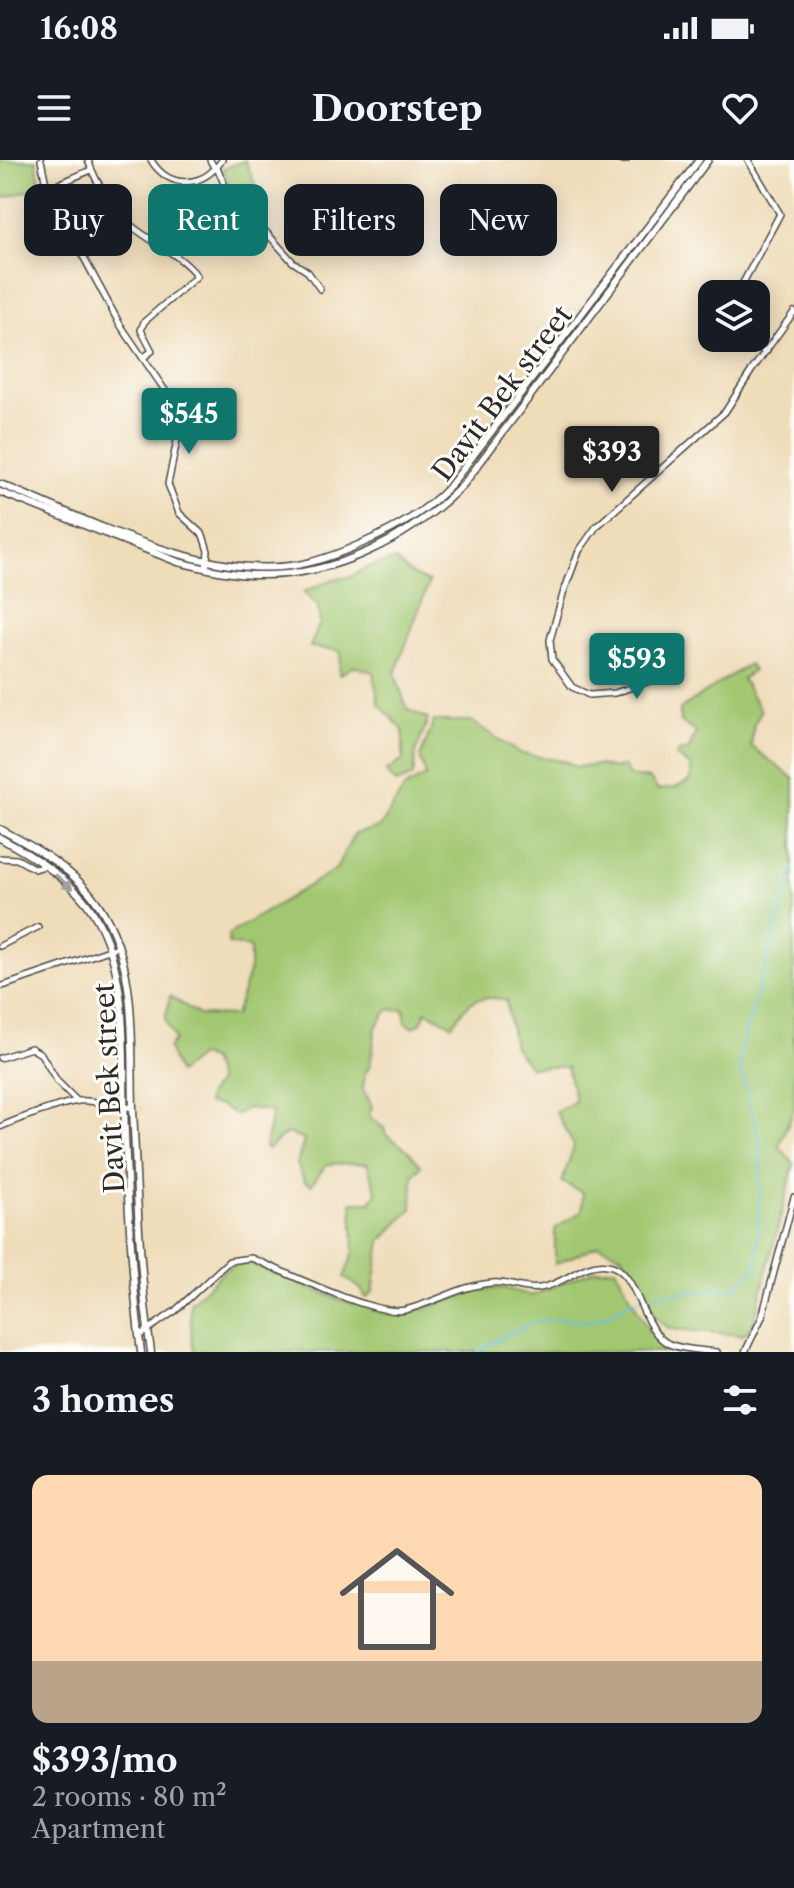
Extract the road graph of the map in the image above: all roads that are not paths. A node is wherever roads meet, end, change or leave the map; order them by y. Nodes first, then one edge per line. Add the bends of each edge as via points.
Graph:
1 (41, 160) edge
2 (88, 160) edge
3 (151, 160) edge
4 (210, 160) edge
5 (222, 160) edge
6 (619, 160) edge
7 (626, 160) edge
8 (699, 160) edge
9 (708, 160) edge
10 (748, 160) edge
11 (216, 168) junction
12 (91, 170) junction
13 (46, 184) edge
14 (59, 184) edge
15 (83, 256) edge
16 (745, 280) edge
17 (320, 289) dead end
18 (592, 306) junction
19 (794, 312) edge
20 (770, 347) edge
21 (766, 352) edge
22 (144, 357) junction
23 (523, 398) junction
24 (491, 434) junction
25 (499, 440) junction
26 (0, 484) edge
27 (0, 492) edge
28 (39, 504) junction
29 (208, 561) junction
30 (206, 569) junction
31 (678, 671) dead end
32 (0, 829) edge
33 (0, 838) edge
34 (0, 858) edge
35 (44, 866) junction
36 (38, 927) dead end
37 (0, 946) edge
38 (118, 947) junction
39 (110, 949) junction
40 (0, 987) edge
41 (0, 1058) edge
42 (77, 1101) junction
43 (133, 1107) junction
44 (124, 1108) junction
45 (0, 1127) edge
46 (794, 1197) edge
47 (148, 1329) junction
48 (139, 1336) junction
49 (141, 1352) edge
50 (151, 1352) edge
51 (717, 1352) edge
52 (745, 1352) edge

1 - 13 street
2 - 12 street
3 - 11 street via 162,176 174,181 203,177
4 - 11 street
5 - 11 street
6 - 7 street
8 - 18 main road, Davit Bek street
9 - 18 main road, Davit Bek street
10 - 16 street via 780,214
11 - 17 street via 236,212 255,220
12 - 14 street
12 - 22 street via 132,226 197,276 144,322 141,330 152,351
15 - 22 street
18 - 23 main road, Davit Bek street
19 - 20 street
21 - 31 street via 725,412 596,527 579,551 550,640 552,659 562,675 589,695 615,693
22 - 29 street via 175,405 180,426 170,494 179,513 203,535
23 - 24 main road, Davit Bek street
23 - 25 main road, Davit Bek street
24 - 25 main road via 491,441
24 - 29 main road, Davit Bek street via 425,510 351,549 292,566
25 - 30 main road, Davit Bek street via 432,514 369,551 296,572 260,575
26 - 28 main road, Davit Bek street
27 - 28 main road, Davit Bek street
28 - 29 main road, Davit Bek street
28 - 30 main road, Davit Bek street
29 - 30 street
32 - 38 main road, Davit Bek street via 79,882 101,908
33 - 35 main road, Davit Bek street
34 - 35 street via 17,859 35,869
35 -> 39 main road, Davit Bek street via 84,900
36 - 37 street
38 - 39 street
38 - 43 main road, Davit Bek street via 130,1004
39 - 40 street
39 - 44 main road, Davit Bek street via 119,992
41 - 42 street via 31,1048
42 - 44 street
42 - 45 street
43 - 44 street
43 - 47 main road, Davit Bek street
44 - 48 main road, Davit Bek street
46 - 52 street via 762,1317
47 - 48 street
47 - 50 main road, Davit Bek street
47 - 51 street via 229,1261 240,1258 394,1312 472,1286 543,1288 593,1265 610,1265 622,1271 660,1337 669,1344
48 - 49 main road, Davit Bek street

